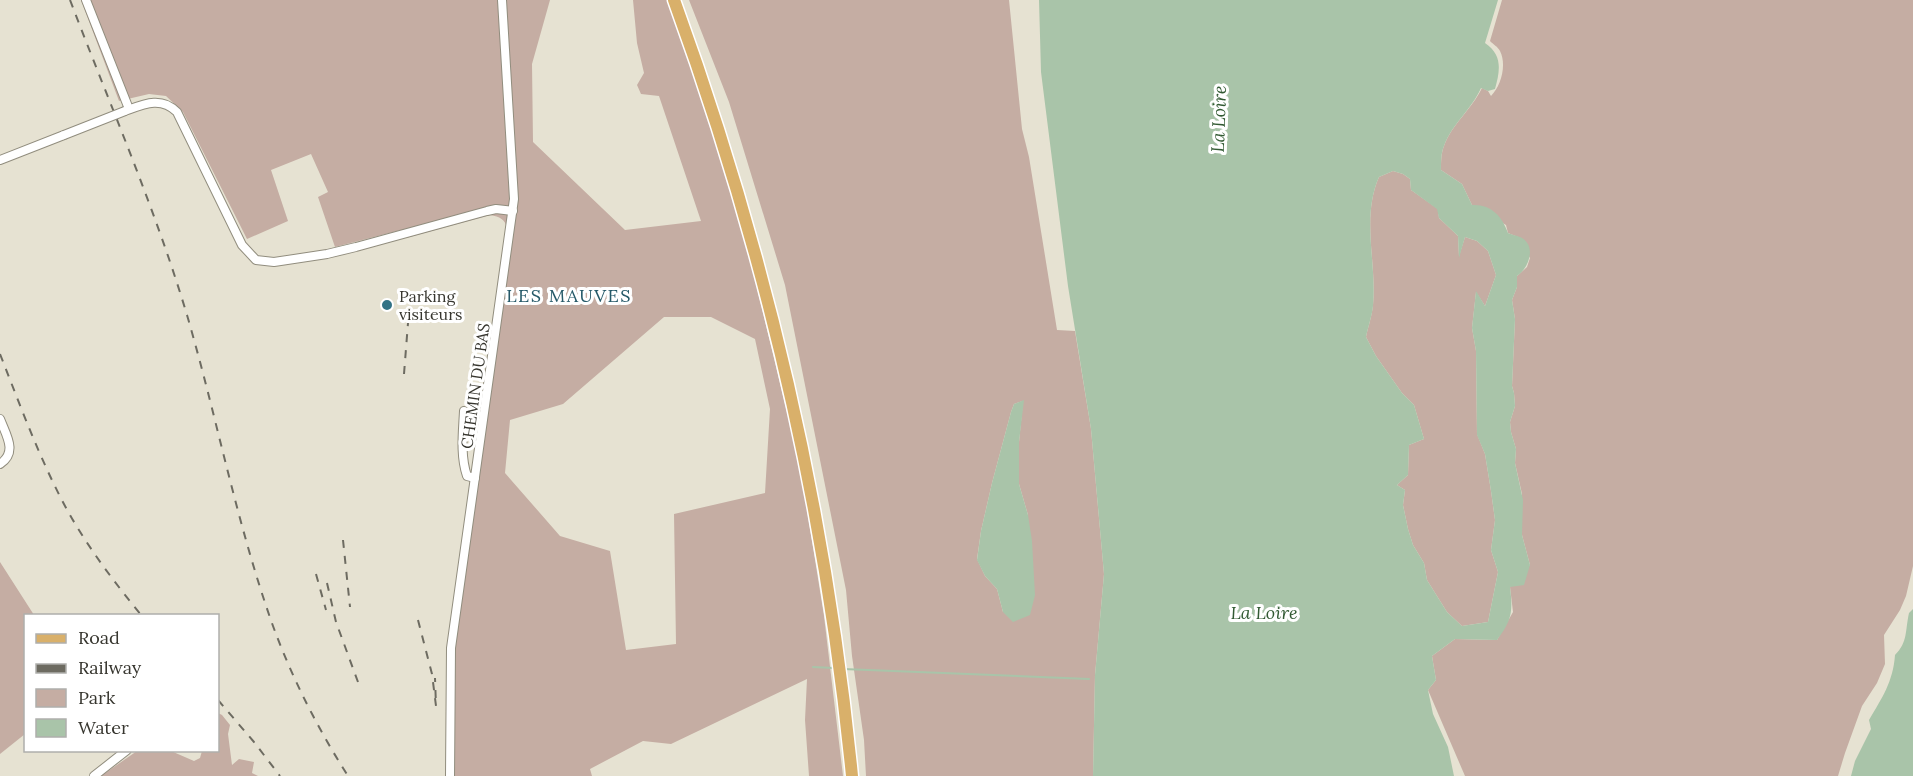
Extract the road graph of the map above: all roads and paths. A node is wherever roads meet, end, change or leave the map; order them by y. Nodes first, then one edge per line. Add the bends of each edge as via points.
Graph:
1 (86, 0) edge
2 (502, 0) edge
3 (674, 0) edge
4 (682, 0) edge
5 (127, 110) junction
6 (0, 160) edge
7 (513, 211) junction
8 (464, 411) dead end
9 (0, 419) edge
10 (0, 464) edge
11 (475, 478) junction
12 (124, 752) edge
13 (94, 776) edge
14 (450, 776) edge
15 (851, 776) edge
16 (860, 776) edge

1 - 5 street
2 - 7 street, CHEMIN DU BAS via 514,172
3 - 15 main road via 723,145 778,339 828,588
4 - 16 main road via 758,232 802,412 836,585
5 - 6 street, bridge
5 - 7 street via 162,102 177,112 242,245 251,257 262,262 327,254 496,209
7 - 11 street, CHEMIN DU BAS
8 - 11 street via 464,466 467,476
9 - 10 street via 10,452
11 - 14 street, CHEMIN DU BAS via 451,648
12 - 13 street

